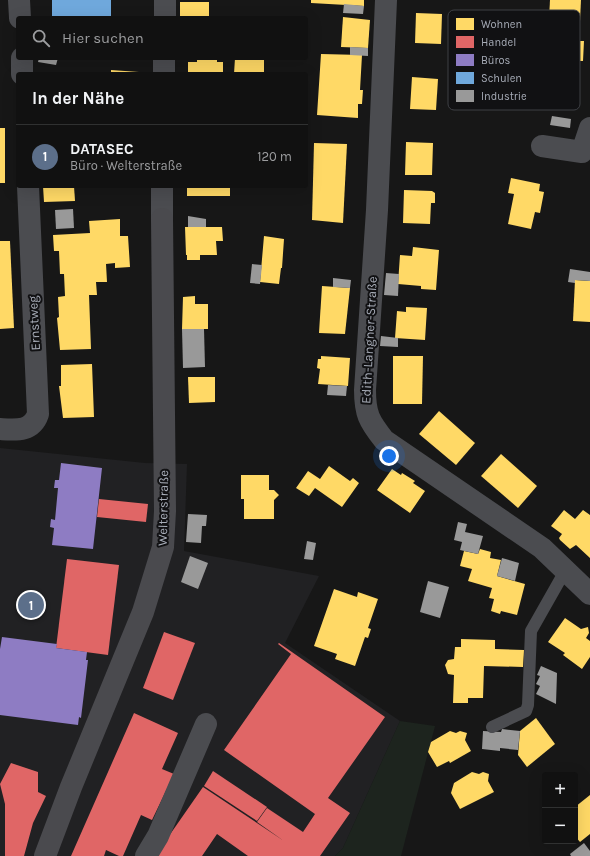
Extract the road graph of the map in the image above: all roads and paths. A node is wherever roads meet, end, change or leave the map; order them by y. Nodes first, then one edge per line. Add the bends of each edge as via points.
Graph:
1 (19, 0) edge
2 (165, 0) edge
3 (386, 0) edge
4 (20, 16) edge
5 (165, 16) edge
6 (22, 60) edge
7 (164, 60) edge
8 (22, 72) edge
9 (164, 72) edge
10 (590, 128) edge
11 (542, 146) dead end
12 (28, 188) edge
13 (162, 188) edge
14 (0, 429) edge
15 (565, 570) junction
16 (590, 594) edge
17 (206, 724) dead end
18 (492, 727) dead end
19 (45, 856) edge
20 (146, 856) edge

1 - 4 street
2 - 5 street
3 - 15 street, Edith-Langner-Straße via 365,408 370,423 384,440 542,548
6 - 8 street
7 - 9 street
10 - 11 street via 582,152
12 - 14 street, Ernstweg via 38,414 30,426 23,430
13 - 19 street, Welterstraße via 165,511 163,547 143,612 70,787
15 - 16 street, Edith-Langner-Straße
15 - 18 lane via 531,631 526,711
17 - 20 street via 158,836

